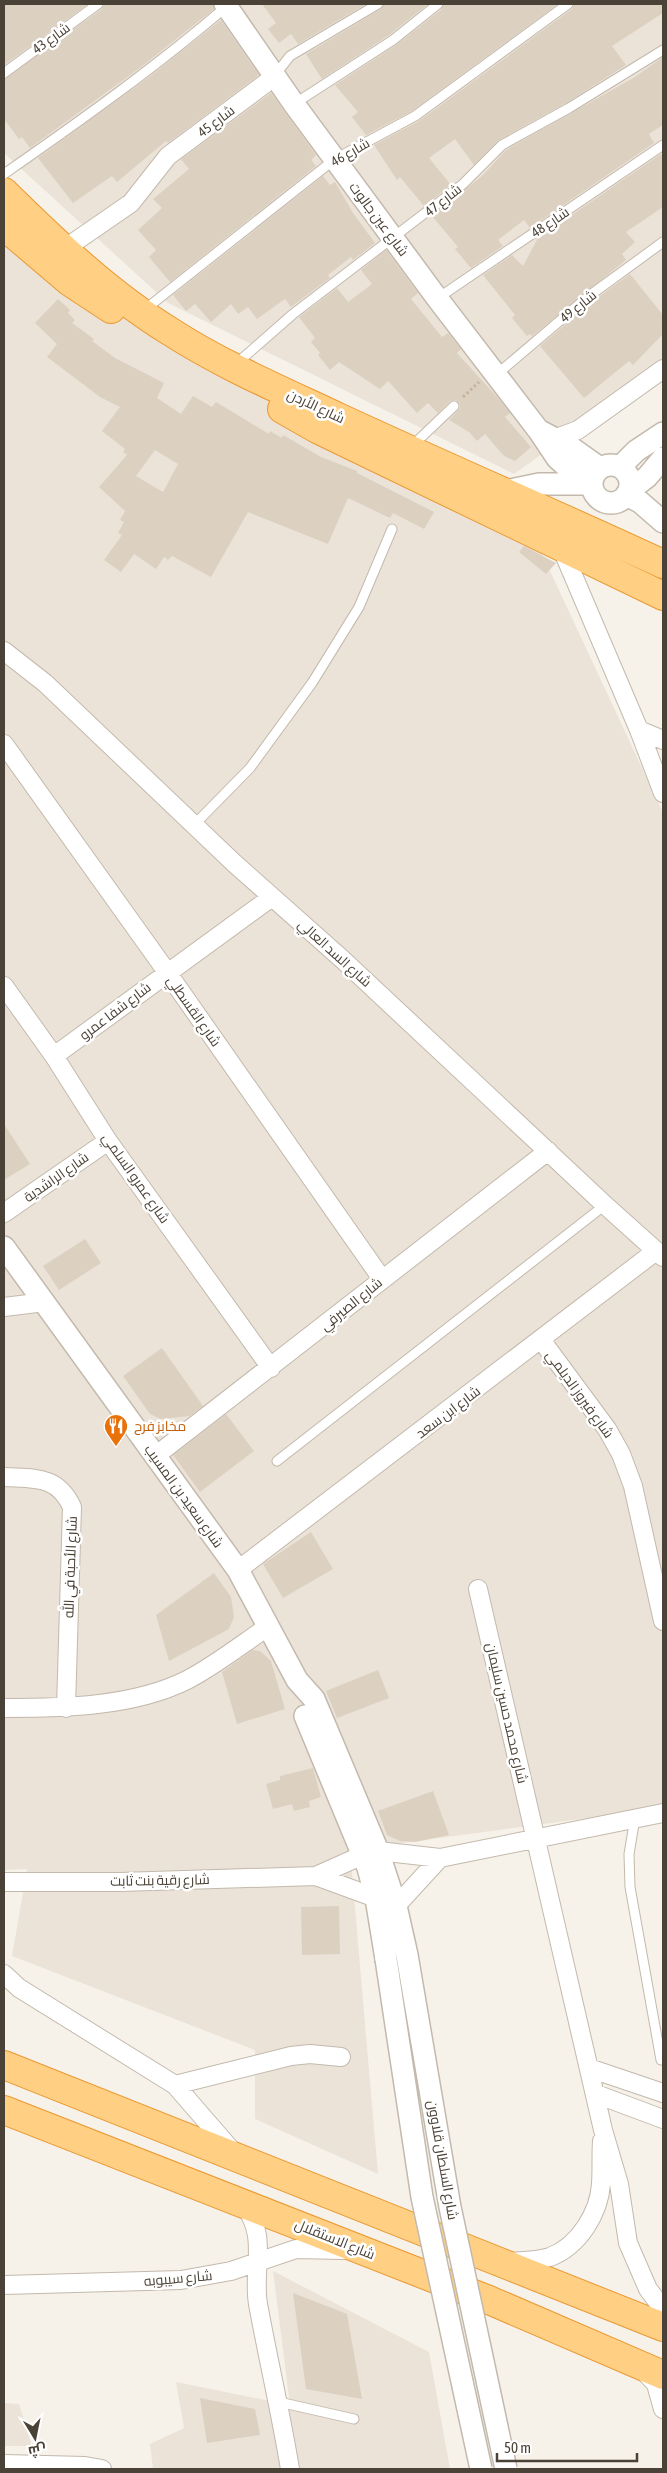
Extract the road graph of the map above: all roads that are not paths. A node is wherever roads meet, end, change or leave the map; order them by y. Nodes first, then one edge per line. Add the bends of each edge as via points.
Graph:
1 (98, 4) edge
2 (378, 4) edge
3 (438, 4) edge
4 (568, 4) edge
5 (228, 5) edge
6 (663, 50) edge
7 (4, 73) edge
8 (274, 77) junction
9 (294, 104) junction
10 (663, 145) edge
11 (334, 159) junction
12 (4, 174) edge
13 (4, 192) edge
14 (4, 226) edge
15 (394, 238) junction
16 (663, 242) edge
17 (63, 250) junction
18 (437, 298) junction
19 (141, 312) junction
20 (234, 366) junction
21 (663, 369) edge
22 (494, 372) junction
23 (454, 406) road end
24 (663, 433) edge
25 (547, 437) junction
26 (409, 450) junction
27 (663, 458) edge
28 (601, 475) junction
29 (505, 491) junction
30 (627, 493) junction
31 (663, 522) edge
32 (392, 529) dead end
33 (561, 547) junction
34 (663, 564) edge
35 (663, 596) edge
36 (4, 651) edge
37 (640, 730) junction
38 (663, 740) edge
39 (4, 744) edge
40 (663, 793) edge
41 (194, 825) junction
42 (272, 896) junction
43 (167, 972) junction
44 (4, 986) edge
45 (54, 1056) junction
46 (108, 1141) junction
47 (548, 1151) junction
48 (604, 1205) junction
49 (4, 1213) edge
50 (4, 1247) edge
51 (660, 1254) edge
52 (382, 1279) junction
53 (45, 1302) junction
54 (4, 1307) edge
55 (542, 1341) junction
56 (271, 1368) junction
57 (154, 1456) junction
58 (277, 1460) dead end
59 (4, 1477) edge
60 (238, 1570) junction
61 (478, 1589) dead end
62 (663, 1621) edge
63 (269, 1626) junction
64 (4, 1708) edge
65 (66, 1708) junction
66 (663, 1812) edge
67 (635, 1818) junction
68 (536, 1838) junction
69 (370, 1853) junction
70 (440, 1858) junction
71 (316, 1876) junction
72 (4, 1882) edge
73 (376, 1898) junction
74 (396, 1906) junction
75 (4, 1974) edge
76 (340, 2057) dead end
77 (661, 2060) dead end
78 (4, 2065) edge
79 (589, 2068) junction
80 (174, 2085) junction
81 (663, 2093) edge
82 (596, 2094) junction
83 (4, 2110) edge
84 (663, 2119) edge
85 (200, 2130) junction
86 (603, 2130) junction
87 (242, 2203) junction
88 (370, 2253) junction
89 (259, 2261) junction
90 (504, 2262) junction
91 (4, 2285) edge
92 (663, 2309) edge
93 (663, 2327) edge
94 (651, 2370) edge
95 (279, 2402) junction
96 (663, 2409) edge
97 (354, 2418) dead end
98 (4, 2464) edge
99 (102, 2469) edge
100 (290, 2469) edge
101 (481, 2469) edge
102 (506, 2469) edge

1 - 7 lane, شارع 43
2 - 8 lane, شارع 45 via 290,56
3 - 9 lane via 393,40
4 - 11 lane, شارع 46 via 415,116
5 - 8 street, شارع عين جالوت
5 - 12 lane via 186,42
6 - 15 lane, شارع 47 via 502,146 463,184
8 - 9 street, شارع عين جالوت
8 - 17 street, شارع 45 via 168,156 131,203
9 - 11 street, شارع عين جالوت
10 - 18 lane, شارع 48
11 - 15 street, شارع عين جالوت
11 - 19 lane, شارع 46
13 - 17 highway, شارع الأردن
14 - 33 highway, شارع الأردن via 70,282 166,345 319,430
15 - 18 street, شارع عين جالوت
15 - 20 lane, شارع 47 via 293,314
16 - 22 lane, شارع 49 via 588,296
17 - 19 highway, شارع الأردن
18 - 22 street, شارع عين جالوت
19 - 20 highway, شارع الأردن via 199,350
20 - 26 highway, شارع الأردن
21 - 25 street via 578,430
22 - 25 street, شارع عين جالوت
23 - 26 lane
24 - 28 street
25 - 28 street, شارع عين جالوت via 562,464
26 - 29 highway, شارع الأردن
27 - 30 street
28 - 29 street
28 - 30 street via 629,477
28 - 30 street, شارع عين جالوت via 596,496 601,501 615,502
29 - 34 highway, شارع الأردن
30 - 31 street
32 - 41 lane via 359,606 312,683 250,768
33 - 35 highway, شارع الأردن
33 - 37 street
36 - 41 street, شارع السد العالي via 45,683
37 - 38 street
37 - 40 street
39 - 43 street, شارع القسطلي
41 - 42 street, شارع السد العالي
42 - 43 street, شارع شفا عمرو
42 - 47 street, شارع السد العالي
43 - 45 street, شارع شفا عمرو
43 - 52 street, شارع القسطلي
44 - 45 street, شارع عمرو السلمي
45 - 46 street, شارع عمرو السلمي
46 - 49 street, شارع الراشدية
46 - 56 street, شارع عمرو السلمي
47 - 48 street, شارع السد العالي
47 - 52 street, شارع الصيرفي
48 - 51 street, شارع السد العالي
48 - 58 lane
50 - 53 street, شارع سعيد بن المسيب
51 - 55 street, شارع ابن سعد
52 - 56 street, شارع الصيرفي
53 - 54 street
53 - 57 street, شارع سعيد بن المسيب
55 - 60 street, شارع ابن سعد
55 - 62 street, شارع فيروز الديلمي via 607,1429 621,1454 634,1486
56 - 57 street, شارع الصيرفي
57 - 60 street, شارع سعيد بن المسيب
59 - 65 street, شارع الأحبة في الله via 48,1481 66,1495 72,1507
60 - 63 street, شارع سعيد بن المسيب
61 - 68 street, شارع محمد حسين سليمان
63 - 65 street via 185,1681 152,1693
63 - 69 street, شارع سعيد بن المسيب via 297,1680 314,1699
64 - 65 street
66 - 67 street
67 - 68 street
67 - 77 lane via 629,1854 630,1887
68 - 70 street
68 - 79 street, شارع محمد حسين سليمان
69 - 70 street
69 - 71 street, شارع رقية بنت ثابت
69 - 73 street, شارع سعيد بن المسيب
69 - 74 street, شارع السلطان قلاوون
70 - 74 street
71 - 72 street, شارع رقية بنت ثابت
71 - 73 street, شارع رقية بنت ثابت
73 - 101 street, شارع السلطان قلاوون, bridge via 422,2197
74 - 102 street, شارع السلطان قلاوون, bridge via 450,2207
75 - 80 street via 19,1988
76 - 80 street via 290,2056
78 - 85 highway
79 - 81 street
79 - 82 street, شارع محمد حسين سليمان
80 - 85 street
82 - 84 street
82 - 86 street, شارع محمد حسين سليمان
83 - 87 highway, شارع الاستقلال
85 - 90 highway via 238,2159
86 - 90 street via 601,2185 589,2222 569,2246 552,2256
86 - 92 street via 618,2184 628,2243 648,2289
87 - 88 highway, شارع الاستقلال
87 - 89 street via 253,2216
88 - 89 street, شارع سيبوبه via 296,2249
88 - 94 highway, شارع الاستقلال
89 - 91 street, شارع سيبوبه via 231,2271 181,2280
89 - 95 street via 258,2302
90 - 93 highway
94 - 96 street
95 - 97 lane
95 - 100 street
98 - 99 street

